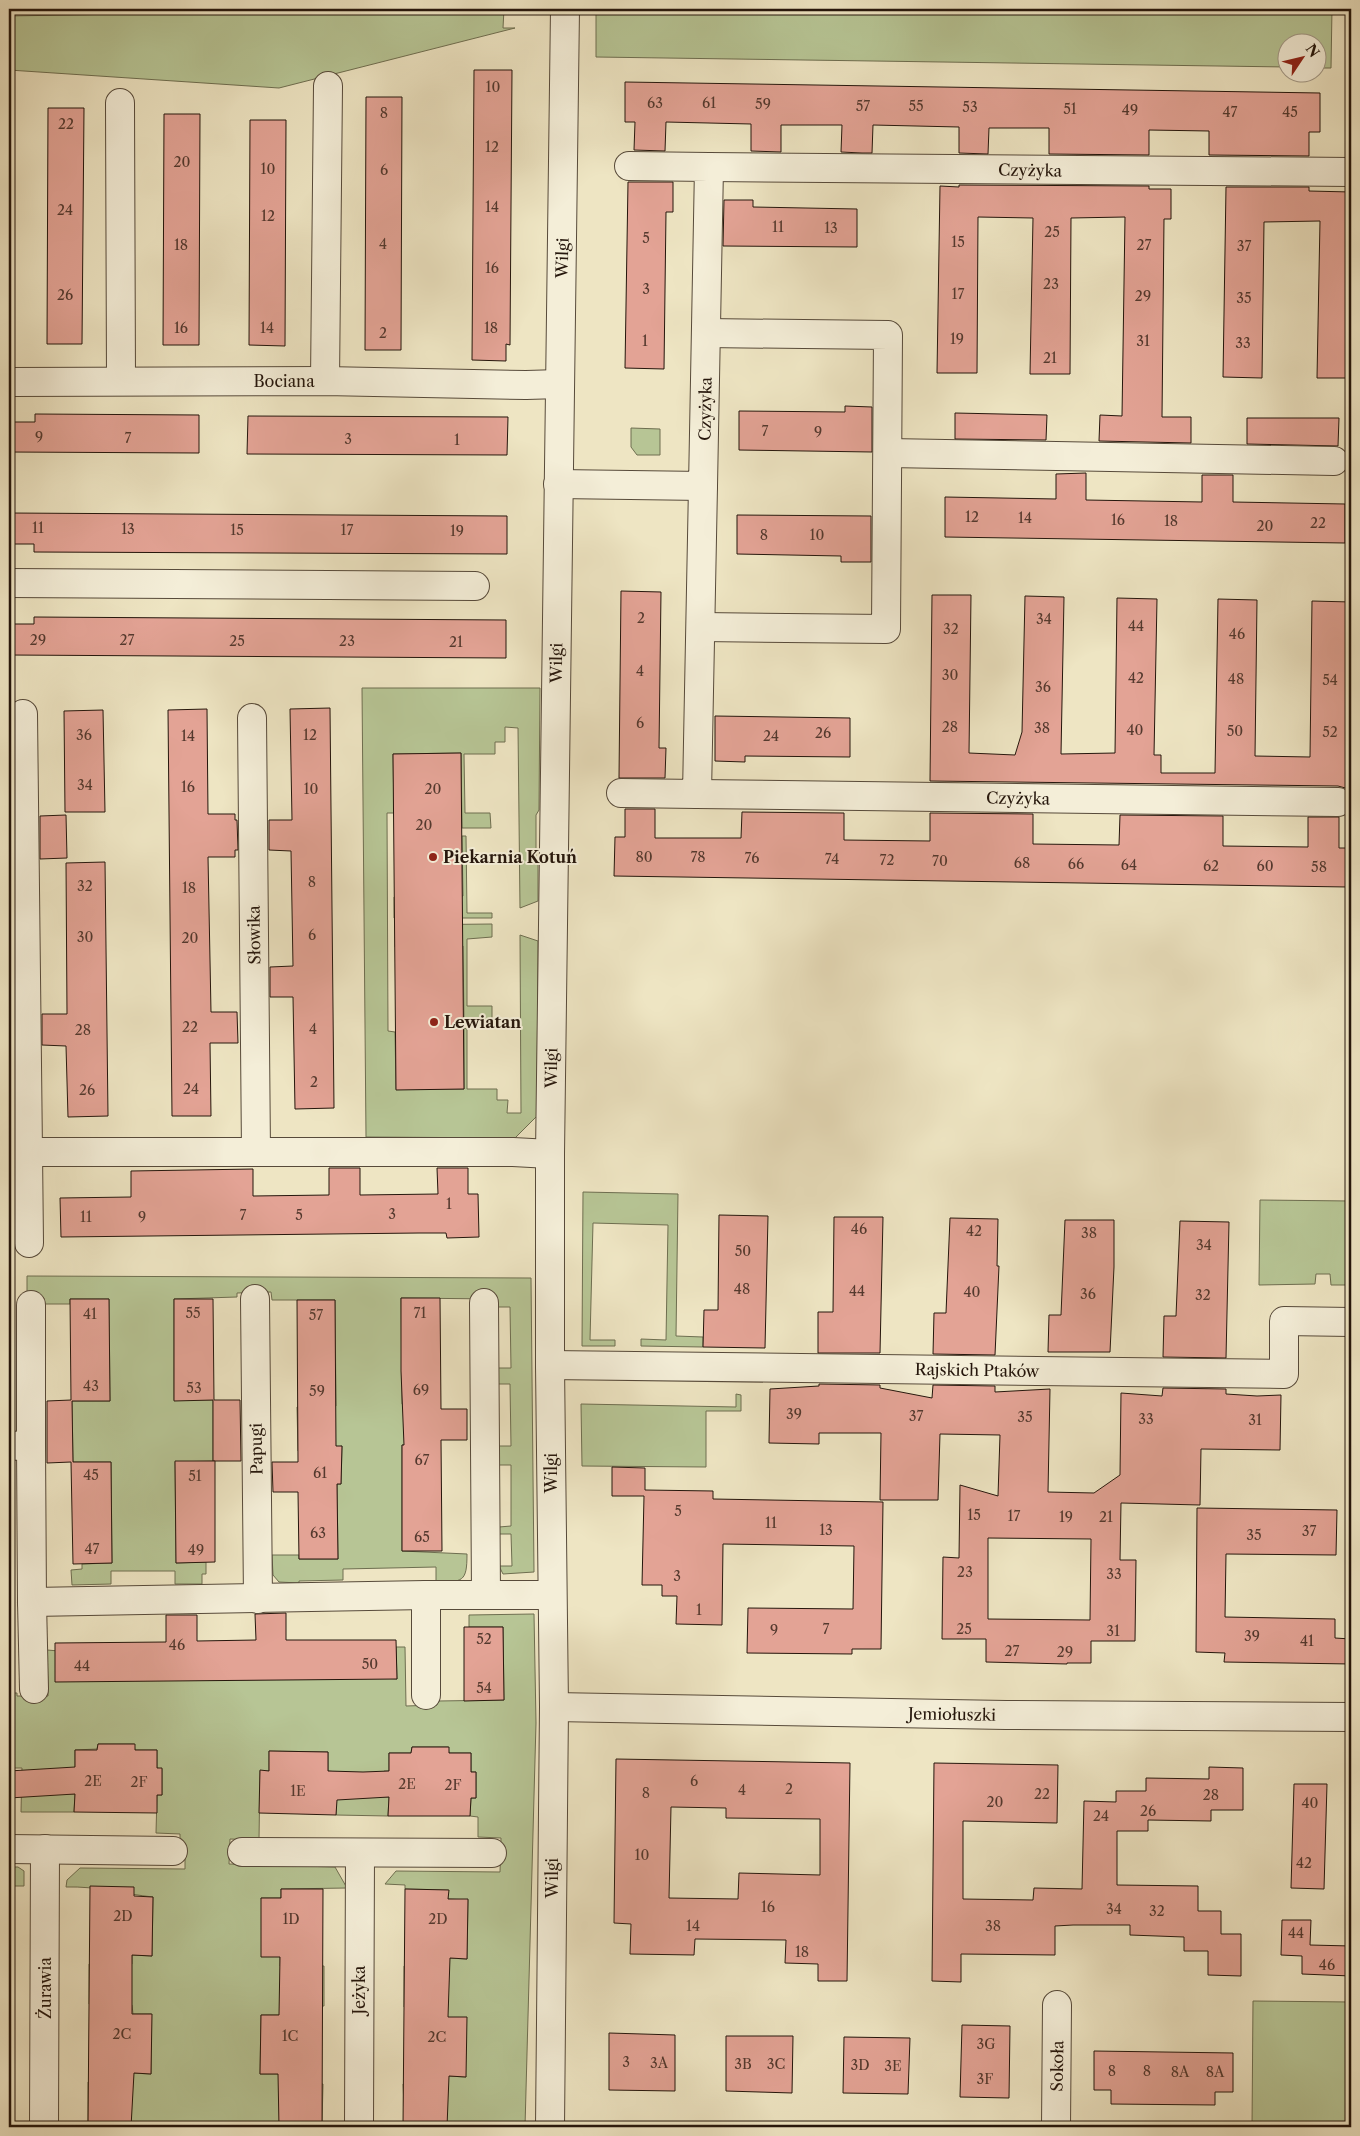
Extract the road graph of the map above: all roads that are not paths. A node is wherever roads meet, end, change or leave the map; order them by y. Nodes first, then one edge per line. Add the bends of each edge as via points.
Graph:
1 (565, 9) edge
2 (328, 86) dead end
3 (120, 103) dead end
4 (629, 166) dead end
5 (709, 167) junction
6 (1351, 172) edge
7 (706, 333) junction
8 (121, 380) junction
9 (325, 381) junction
10 (9, 382) edge
11 (560, 384) junction
12 (888, 453) junction
13 (1334, 461) dead end
14 (558, 484) junction
15 (703, 486) junction
16 (9, 583) edge
17 (475, 586) dead end
18 (701, 628) junction
19 (24, 714) dead end
20 (252, 718) dead end
21 (621, 793) dead end
22 (697, 794) junction
23 (1338, 802) dead end
24 (17, 1002) edge
25 (28, 1152) junction
26 (256, 1152) junction
27 (550, 1154) junction
28 (29, 1243) dead end
29 (255, 1299) dead end
30 (484, 1303) dead end
31 (31, 1305) dead end
32 (1351, 1322) edge
33 (550, 1366) junction
34 (20, 1445) edge
35 (486, 1594) junction
36 (552, 1594) junction
37 (426, 1595) junction
38 (258, 1599) junction
39 (32, 1602) junction
40 (34, 1689) dead end
41 (426, 1695) dead end
42 (554, 1707) junction
43 (1351, 1717) edge
44 (9, 1848) edge
45 (45, 1849) junction
46 (173, 1851) dead end
47 (242, 1852) dead end
48 (360, 1853) junction
49 (492, 1853) dead end
50 (1057, 2005) dead end
51 (44, 2127) edge
52 (359, 2127) edge
53 (550, 2127) edge
54 (1056, 2127) edge

1 - 11 street, Wilgi
2 - 9 street
3 - 8 street
4 - 5 street, Czyżyka
5 - 6 street, Czyżyka
5 - 7 street, Czyżyka
7 - 12 street via 888,335
7 - 15 street, Czyżyka
8 - 9 street, Bociana
8 - 10 street, Bociana
9 - 11 street, Bociana
11 - 14 street, Wilgi
12 - 13 street
12 - 18 street via 886,630
14 - 15 street
14 - 27 street, Wilgi
15 - 18 street, Czyżyka
16 - 17 street
18 - 22 street, Czyżyka
19 - 24 street
20 - 26 street, Słowika
21 - 22 street, Czyżyka
22 - 23 street, Czyżyka
24 - 25 street
25 - 26 street
25 - 28 street
26 - 27 street
27 - 33 street, Wilgi
29 - 38 street, Papugi
30 - 35 street
31 - 34 street
32 - 33 street, Rajskich Ptaków via 1284,1321 1284,1374
33 - 36 street, Wilgi
34 - 39 street
35 - 36 street
35 - 37 street
36 - 42 street, Wilgi
37 - 38 street
37 - 41 street
38 - 39 street
39 - 40 street
42 - 43 street, Jemiołuszki
42 - 53 street, Wilgi
44 - 45 street
45 - 46 street
45 - 51 street, Żurawia
47 - 48 street
48 - 49 street
48 - 52 street, Jeżyka
50 - 54 street, Sokoła

